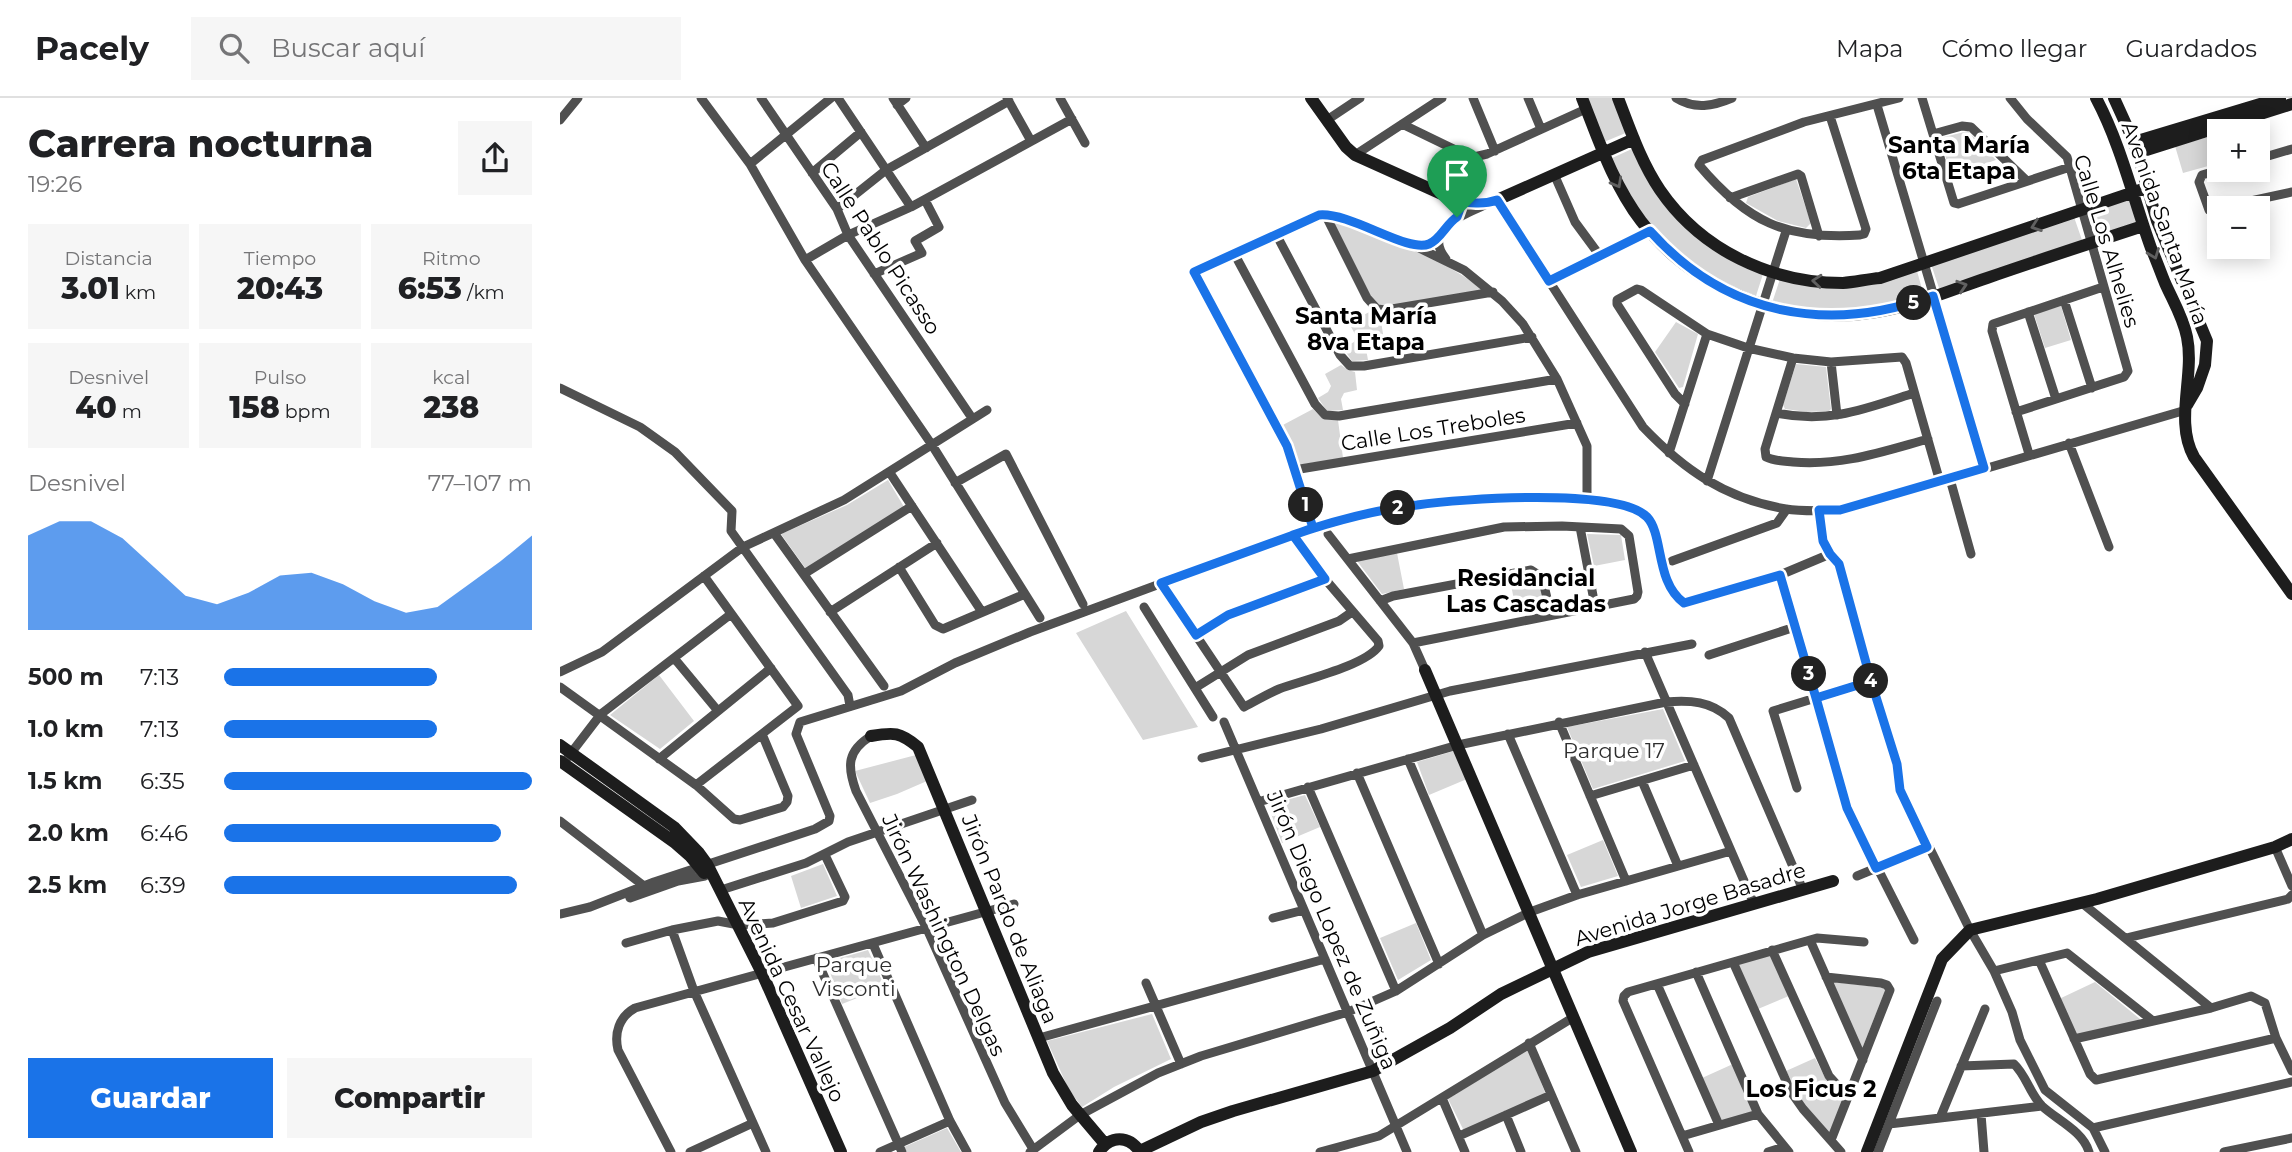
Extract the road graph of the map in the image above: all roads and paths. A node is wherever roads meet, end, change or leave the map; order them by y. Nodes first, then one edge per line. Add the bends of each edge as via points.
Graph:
1 (701, 98) edge
2 (761, 98) edge
3 (831, 98) edge
4 (838, 98) edge
5 (906, 98) edge
6 (1060, 98) edge
7 (1311, 98) edge
8 (1360, 98) edge
9 (1442, 98) edge
10 (1473, 98) edge
11 (1528, 98) edge
12 (1618, 98) edge
13 (1732, 98) edge
14 (1899, 98) edge
15 (1922, 98) edge
16 (2010, 98) edge
17 (2096, 98) edge
18 (2114, 98) edge
19 (2280, 98) edge
20 (1008, 99) edge
21 (572, 100) edge
22 (1680, 100) edge
23 (895, 102) edge
24 (1584, 103) edge
25 (2292, 104) edge
26 (1877, 105) junction
27 (1830, 116) junction
28 (1072, 119) junction
29 (560, 120) edge
30 (1327, 120) junction
31 (1402, 124) junction
32 (1541, 129) junction
33 (861, 132) junction
34 (786, 134) junction
35 (1933, 134) junction
36 (1634, 138) junction
37 (1031, 141) junction
38 (1085, 143) dead end
39 (926, 148) junction
40 (2135, 148) junction
41 (2292, 149) edge
42 (1495, 150) junction
43 (1603, 152) junction
44 (1355, 155) junction
45 (2270, 155) edge
46 (750, 164) junction
47 (2070, 167) junction
48 (886, 170) junction
49 (812, 173) junction
50 (1554, 174) junction
51 (2207, 174) edge
52 (2027, 181) junction
53 (2146, 188) junction
54 (2292, 192) edge
55 (2131, 193) junction
56 (1730, 198) junction
57 (925, 200) junction
58 (1455, 200) junction
59 (1493, 202) junction
60 (911, 207) junction
61 (837, 209) junction
62 (2081, 210) junction
63 (1325, 214) junction
64 (1451, 221) junction
65 (2143, 226) junction
66 (1650, 231) junction
67 (1786, 231) junction
68 (1441, 232) junction
69 (1276, 234) junction
70 (848, 235) junction
71 (1819, 236) junction
72 (2091, 244) junction
73 (1413, 245) junction
74 (1234, 253) junction
75 (1600, 256) junction
76 (805, 260) junction
77 (1451, 262) junction
78 (1924, 264) junction
79 (1772, 272) junction
80 (874, 274) junction
81 (1549, 281) junction
82 (2103, 287) junction
83 (1493, 292) junction
84 (1933, 296) junction
85 (2064, 300) junction
86 (1762, 304) junction
87 (2028, 312) junction
88 (1707, 334) junction
89 (1532, 337) junction
90 (1748, 348) junction
91 (1793, 358) junction
92 (1831, 362) junction
93 (1557, 379) junction
94 (560, 388) edge
95 (2092, 388) junction
96 (1914, 393) junction
97 (2056, 399) junction
98 (1685, 404) junction
99 (2187, 407) junction
100 (987, 410) dead end
101 (2017, 412) junction
102 (1776, 413) junction
103 (1837, 415) junction
104 (972, 418) junction
105 (1577, 423) junction
106 (1928, 439) junction
107 (2069, 443) junction
108 (932, 445) junction
109 (1669, 453) junction
110 (2029, 454) junction
111 (1984, 468) junction
112 (1294, 470) junction
113 (890, 473) junction
114 (1707, 481) junction
115 (1945, 481) junction
116 (955, 483) junction
117 (1587, 498) junction
118 (912, 506) junction
119 (1787, 509) junction
120 (1819, 510) junction
121 (1580, 527) junction
122 (1313, 528) junction
123 (774, 533) junction
124 (1328, 534) dead end
125 (1293, 535) junction
126 (937, 543) junction
127 (743, 547) junction
128 (2109, 547) dead end
129 (1830, 554) junction
130 (1971, 554) dead end
131 (1348, 559) junction
132 (1672, 561) dead end
133 (899, 567) junction
134 (804, 574) junction
135 (1780, 575) junction
136 (704, 576) junction
137 (1325, 579) junction
138 (1161, 583) junction
139 (1025, 594) junction
140 (2292, 594) edge
141 (1380, 601) junction
142 (1083, 604) dead end
143 (1595, 606) junction
144 (1144, 607) dead end
145 (830, 612) junction
146 (982, 612) junction
147 (1352, 612) junction
148 (732, 614) junction
149 (1551, 615) junction
150 (1040, 618) dead end
151 (1796, 627) junction
152 (1196, 635) junction
153 (1413, 643) junction
154 (1692, 644) dead end
155 (1645, 652) junction
156 (1709, 655) dead end
157 (674, 658) junction
158 (771, 668) junction
159 (1425, 670) joint
160 (1220, 671) junction
161 (560, 672) edge
162 (1871, 681) junction
163 (884, 686) dead end
164 (560, 687) edge
165 (1195, 688) junction
166 (1436, 695) junction
167 (1816, 698) junction
168 (1667, 702) junction
169 (850, 706) junction
170 (718, 711) junction
171 (600, 715) junction
172 (1213, 717) dead end
173 (1224, 722) dead end
174 (1559, 722) junction
175 (762, 734) junction
176 (1508, 734) junction
177 (871, 736) joint
178 (1458, 745) junction
179 (1236, 750) junction
180 (563, 758) edge
181 (1202, 758) dead end
182 (659, 759) junction
183 (1408, 759) junction
184 (1694, 765) junction
185 (1357, 773) junction
186 (1642, 780) junction
187 (696, 785) junction
188 (1308, 787) junction
189 (1797, 788) dead end
190 (1590, 796) junction
191 (972, 800) dead end
192 (1258, 802) junction
193 (944, 809) junction
194 (560, 821) edge
195 (877, 832) junction
196 (2292, 839) edge
197 (1927, 847) junction
198 (2275, 847) junction
199 (1731, 850) junction
200 (825, 855) junction
201 (1678, 866) junction
202 (1876, 868) junction
203 (704, 869) junction
204 (1857, 876) dead end
205 (1626, 881) junction
206 (1833, 881) dead end
207 (644, 886) junction
208 (2292, 886) edge
209 (721, 890) junction
210 (1803, 890) junction
211 (1577, 895) junction
212 (2292, 895) edge
213 (2082, 903) junction
214 (1014, 904) dead end
215 (1755, 904) junction
216 (1304, 910) junction
217 (986, 911) junction
218 (594, 912) dead end
219 (1530, 912) junction
220 (560, 914) edge
221 (1273, 918) dead end
222 (735, 923) junction
223 (927, 929) junction
224 (672, 930) junction
225 (1970, 930) junction
226 (1483, 935) junction
227 (2126, 938) junction
228 (1810, 940) junction
229 (1914, 940) dead end
230 (1864, 942) dead end
231 (626, 943) dead end
232 (873, 944) junction
233 (1772, 950) junction
234 (816, 958) junction
235 (1325, 959) junction
236 (2039, 960) junction
237 (1733, 962) junction
238 (1439, 964) junction
239 (1554, 967) junction
240 (1994, 971) junction
241 (1696, 972) junction
242 (759, 974) junction
243 (1826, 977) junction
244 (1146, 982) dead end
245 (1657, 984) junction
246 (1396, 990) junction
247 (694, 991) junction
248 (1937, 1001) dead end
249 (1156, 1007) junction
250 (2211, 1008) junction
251 (1984, 1009) dead end
252 (1348, 1012) junction
253 (1574, 1017) junction
254 (2152, 1021) junction
255 (1039, 1038) junction
256 (2276, 1038) junction
257 (2074, 1039) junction
258 (1529, 1043) junction
259 (1863, 1060) junction
260 (1181, 1064) junction
261 (1961, 1066) junction
262 (1373, 1071) junction
263 (2292, 1071) edge
264 (2292, 1082) edge
265 (1551, 1095) junction
266 (1848, 1097) junction
267 (1443, 1098) junction
268 (2042, 1106) junction
269 (1759, 1114) junction
270 (1980, 1114) junction
271 (1080, 1115) junction
272 (1506, 1115) junction
273 (1940, 1118) junction
274 (950, 1121) junction
275 (753, 1123) junction
276 (1889, 1124) junction
277 (1719, 1125) junction
278 (1396, 1126) junction
279 (2093, 1128) junction
280 (1459, 1136) junction
281 (1682, 1136) junction
282 (2292, 1138) edge
283 (1831, 1140) junction
284 (900, 1148) edge
285 (1102, 1148) edge
286 (1341, 1150) edge
287 (1786, 1150) edge
288 (1032, 1151) edge
289 (671, 1152) edge
290 (690, 1152) edge
291 (766, 1152) edge
292 (834, 1152) edge
293 (841, 1152) edge
294 (880, 1152) edge
295 (967, 1152) edge
296 (1140, 1152) edge
297 (1321, 1152) edge
298 (1407, 1152) edge
299 (1465, 1152) edge
300 (1521, 1152) edge
301 (1576, 1152) edge
302 (1631, 1152) edge
303 (1689, 1152) edge
304 (1768, 1152) edge
305 (1842, 1152) edge
306 (1867, 1152) edge
307 (1878, 1152) edge
308 (1984, 1152) edge
309 (2089, 1152) edge
310 (2105, 1152) edge
311 (2224, 1152) edge

1 - 46 street
2 - 34 street, Calle Pablo Picasso
3 - 34 street
4 - 33 street
5 - 23 street
6 - 28 street
7 - 30 street
8 - 30 street
9 - 31 street
10 - 42 street
11 - 32 street
12 - 36 street
13 - 22 street via 1698,106
14 - 26 street
15 - 35 street
16 - 47 street, Calle Los Alhelies via 2067,157
17 - 55 street, Avenida Santa María via 2120,152
18 - 40 street, Avenida Santa María
19 - 40 street
20 - 37 street
20 - 39 street
21 - 29 street
23 - 39 street
24 - 32 street
24 - 43 street
25 - 40 street
26 - 27 street
26 - 78 street
27 - 56 street via 1700,162
27 - 71 street via 1866,229 1860,235
28 - 37 street
28 - 38 street
30 - 44 street
31 - 42 street via 1466,155
31 - 44 street
32 - 42 street
33 - 48 street
33 - 49 street
34 - 46 street
34 - 49 street, Calle Pablo Picasso
35 - 52 street via 1971,127
35 - 52 street via 1954,203
36 - 43 street
36 - 79 street via 1660,190 1680,216 1718,248
37 - 57 street
39 - 48 street
40 - 53 street, Avenida Santa María
41 - 45 street
43 - 50 street
43 -> 66 street via 1623,193
44 - 58 street
46 - 76 street
47 - 52 street
47 - 62 street, Calle Los Alhelies
48 - 60 street
48 - 61 street
49 - 61 street, Calle Pablo Picasso
50 - 59 street
50 - 75 street via 1575,222
51 - 54 street via 2199,182 2209,210
53 - 55 street
53 - 99 street, Avenida Santa María via 2207,341 2206,365
55 - 62 street
55 - 65 street, Avenida Santa María
56 - 67 street
56 - 71 street via 1798,174
57 - 60 street
57 - 80 street via 939,227 915,241 922,253
58 - 59 street
58 - 64 street via 1461,210
59 - 64 street
59 - 81 street
60 - 70 street
61 - 70 street, Calle Pablo Picasso
62 - 72 street, Calle Los Alhelies
62 -> 78 street
63 - 69 street
63 - 73 street
63 - 83 street via 1377,309
64 - 68 street
65 - 72 street
65 -> 99 street, Avenida Santa María via 2184,325 2190,355
66 - 75 street
66 - 86 street via 1687,267
67 - 71 street
67 - 79 street
68 - 73 street via 1434,242
68 - 77 street via 1439,246
69 - 74 street
69 - 89 street via 1350,366
70 - 76 street
70 - 80 street, Calle Pablo Picasso
72 - 82 street, Calle Los Alhelies
84 -> 72 street
73 - 77 street
74 - 93 street via 1325,415
74 - 112 street via 1194,272 1287,446
75 - 81 street
76 - 108 street
77 - 83 street
78 -> 79 street via 1845,283
78 - 84 street
79 - 86 street
80 - 104 street, Calle Pablo Picasso
81 - 109 street via 1630,409
82 - 85 street
82 - 95 street, Calle Los Alhelies via 2129,371
83 - 89 street
84 - 86 street via 1850,316 1818,316
84 - 111 street
85 - 87 street
85 - 95 street
86 - 90 street
87 - 97 street
87 - 101 street via 1992,328
88 - 90 street
88 - 98 street
88 - 98 street via 1641,290 1616,300
89 - 93 street
90 - 91 street
90 - 114 street
91 - 92 street
91 - 102 street
92 - 96 street via 1902,356
92 - 103 street
93 - 105 street
94 - 127 street via 640,427 675,452 732,511 731,531
95 - 97 street
96 - 103 street
96 - 106 street
97 - 101 street
98 - 109 street
99 - 107 street
99 - 140 street, Avenida Santa María via 2186,437 2194,457
100 - 104 street
101 - 110 street
102 - 103 street via 1817,419
102 - 106 street via 1764,454 1773,460 1816,464 1854,460
104 - 108 street
105 - 112 street, Calle Los Treboles
105 - 117 street via 1587,446
106 - 115 street
107 - 110 street
107 - 128 street
108 - 113 street
108 - 116 street
109 - 114 street
110 - 111 street
111 - 115 street
112 - 122 street
113 - 118 street
113 - 123 street
114 - 119 street via 1744,498
115 - 120 street via 1840,510
115 - 130 street
116 - 139 street
116 - 142 street via 1006,454
117 - 122 street via 1416,505
117 - 135 street via 1617,502 1647,517 1672,591 1684,603
118 - 126 street
118 - 134 street
119 - 120 street
119 - 132 street via 1777,523
120 - 129 street via 1823,541
121 - 131 street via 1504,527
121 - 143 street
121 - 143 street via 1621,529 1629,536 1637,596
122 - 125 street
123 - 127 street
123 - 134 street
124 - 131 street
125 - 137 street
125 - 138 street
126 - 133 street
126 - 146 street
127 - 136 street
127 - 169 street via 848,695
129 - 135 street
129 - 162 street via 1839,564
131 - 141 street
133 - 145 street
133 - 146 street via 935,625 943,629
134 - 145 street
135 - 151 street
136 - 148 street
136 - 161 street via 602,653
137 - 147 street
137 - 152 street via 1228,615
138 - 152 street
138 - 169 street via 967,657 901,691
139 - 146 street
139 - 150 street
141 - 149 street via 1531,570 1542,577
141 - 153 street
143 - 149 street
144 - 165 street
145 - 163 street
147 - 160 street
147 - 160 street via 1380,646 1354,663 1275,690 1244,707
148 - 157 street
148 - 158 street
149 - 153 street
151 - 156 street
151 - 167 street
152 - 160 street
153 - 159 street
154 - 155 street
155 - 166 street
155 - 168 street
157 - 170 street
157 - 171 street
158 - 170 street
158 - 175 street via 798,706
159 - 166 street
160 - 165 street
162 - 167 street
162 - 197 street via 1897,764 1900,790
164 - 171 street
165 - 172 street
166 - 178 street
166 - 179 street
167 - 189 street via 1773,711
167 - 202 street via 1847,808
168 - 174 street
168 - 184 street
168 - 210 street via 1699,701 1729,718
169 - 203 street via 800,722 796,729 829,821
170 - 182 street
171 - 180 street
171 - 182 street
173 - 179 street, Jirón Diego Lopez de Zuñiga
174 - 176 street
174 - 190 street
175 - 187 street
175 - 187 street via 788,796 783,807 734,819
176 - 178 street
176 - 211 street
177 - 193 street, Jirón Pardo de Aliaga via 904,736 918,747
177 - 195 street, Jirón Washington Delgas via 859,743 849,772
178 - 183 street
178 - 219 street
179 - 181 street
179 - 192 street, Jirón Diego Lopez de Zuñiga
180 - 203 street via 674,827 699,853
182 - 187 street
183 - 185 street
183 - 226 street
184 - 186 street
184 - 199 street
185 - 188 street
185 - 238 street
186 - 190 street
186 - 201 street
188 - 192 street
188 - 246 street
190 - 205 street
191 - 193 street
192 - 216 street, Jirón Diego Lopez de Zuñiga
193 - 195 street
193 - 217 street, Jirón Pardo de Aliaga
194 - 207 street
195 - 200 street
195 - 223 street, Jirón Washington Delgas
196 - 198 street
197 - 202 street
197 - 225 street
198 - 208 street
198 - 213 street
199 - 201 street
199 - 215 street
200 - 209 street
200 - 222 street via 845,897 842,901 772,923
201 - 205 street
202 - 204 street
202 - 229 street
203 - 207 street
203 - 209 street, Avenida Cesar Vallejo
203 - 218 street
203 - 222 street, Avenida Cesar Vallejo
205 - 211 street
206 - 210 street, Avenida Jorge Basadre
207 - 220 street
209 - 222 street, Avenida Cesar Vallejo
210 - 215 street, Avenida Jorge Basadre
211 - 219 street
212 - 227 street
213 - 225 street
213 - 227 street
214 - 217 street
215 - 239 street, Avenida Jorge Basadre via 1588,952
216 - 221 street
216 - 235 street, Jirón Diego Lopez de Zuñiga
217 - 223 street
217 - 255 street, Jirón Pardo de Aliaga
219 - 226 street
219 - 239 street
222 - 224 street via 718,921
222 - 242 street, Avenida Cesar Vallejo
223 - 232 street
223 - 288 street, Jirón Washington Delgas via 1005,1103
224 - 231 street
224 - 247 street
225 - 240 street
225 - 306 street via 1942,959
226 - 238 street
227 - 250 street
228 - 230 street
228 - 233 street
228 - 243 street
232 - 234 street
232 - 274 street
233 - 237 street
233 - 266 street via 1829,1076
234 - 242 street
234 - 284 street
235 - 249 street
235 - 252 street, Jirón Diego Lopez de Zuñiga
236 - 240 street
236 - 254 street via 2071,954
236 - 257 street
237 - 241 street
237 - 283 street via 1791,1092
238 - 246 street
239 - 253 street
239 - 262 street, Avenida Jorge Basadre
240 - 279 street via 2045,1090
241 - 245 street
241 - 269 street
242 - 247 street
242 - 292 street, Avenida Cesar Vallejo
242 - 293 street, Avenida Cesar Vallejo
243 - 259 street
243 - 259 street via 1889,987
244 - 249 street
245 - 277 street
245 - 281 street via 1628,992 1623,1001
246 - 252 street
247 - 275 street
247 - 289 street via 635,1007 622,1020 617,1035 618,1050
248 - 276 street
249 - 255 street
249 - 260 street
250 - 254 street
250 - 256 street via 2258,997 2265,1003
251 - 261 street
252 - 260 street
252 - 262 street, Jirón Diego Lopez de Zuñiga
253 - 258 street
253 - 302 street
254 - 257 street
255 - 271 street, Jirón Pardo de Aliaga via 1053,1073
256 - 257 street via 2100,1080 2090,1074
256 - 263 street
258 - 265 street
258 - 267 street
259 - 266 street
260 - 271 street
261 - 268 street via 2014,1064
261 - 273 street
262 - 278 street, Jirón Diego Lopez de Zuñiga
262 - 296 street, Avenida Jorge Basadre via 1201,1122
264 - 279 street
265 - 272 street
265 - 301 street
266 - 283 street
267 - 278 street
267 - 280 street
268 - 270 street
268 - 309 street via 2087,1144
269 - 277 street
269 - 287 street
270 - 273 street
270 - 308 street
271 - 285 street, Jirón Pardo de Aliaga
271 - 288 street
272 - 280 street
272 - 300 street
273 - 276 street
274 - 284 street
274 - 295 street
275 - 290 street
275 - 291 street
276 - 307 street
277 - 281 street
278 - 286 street
278 - 298 street, Jirón Diego Lopez de Zuñiga
279 - 310 street
280 - 299 street
281 - 303 street
282 - 311 street
283 - 305 street
284 - 294 street
285 - 296 street via 1124,1139
286 - 297 street
287 - 304 street

